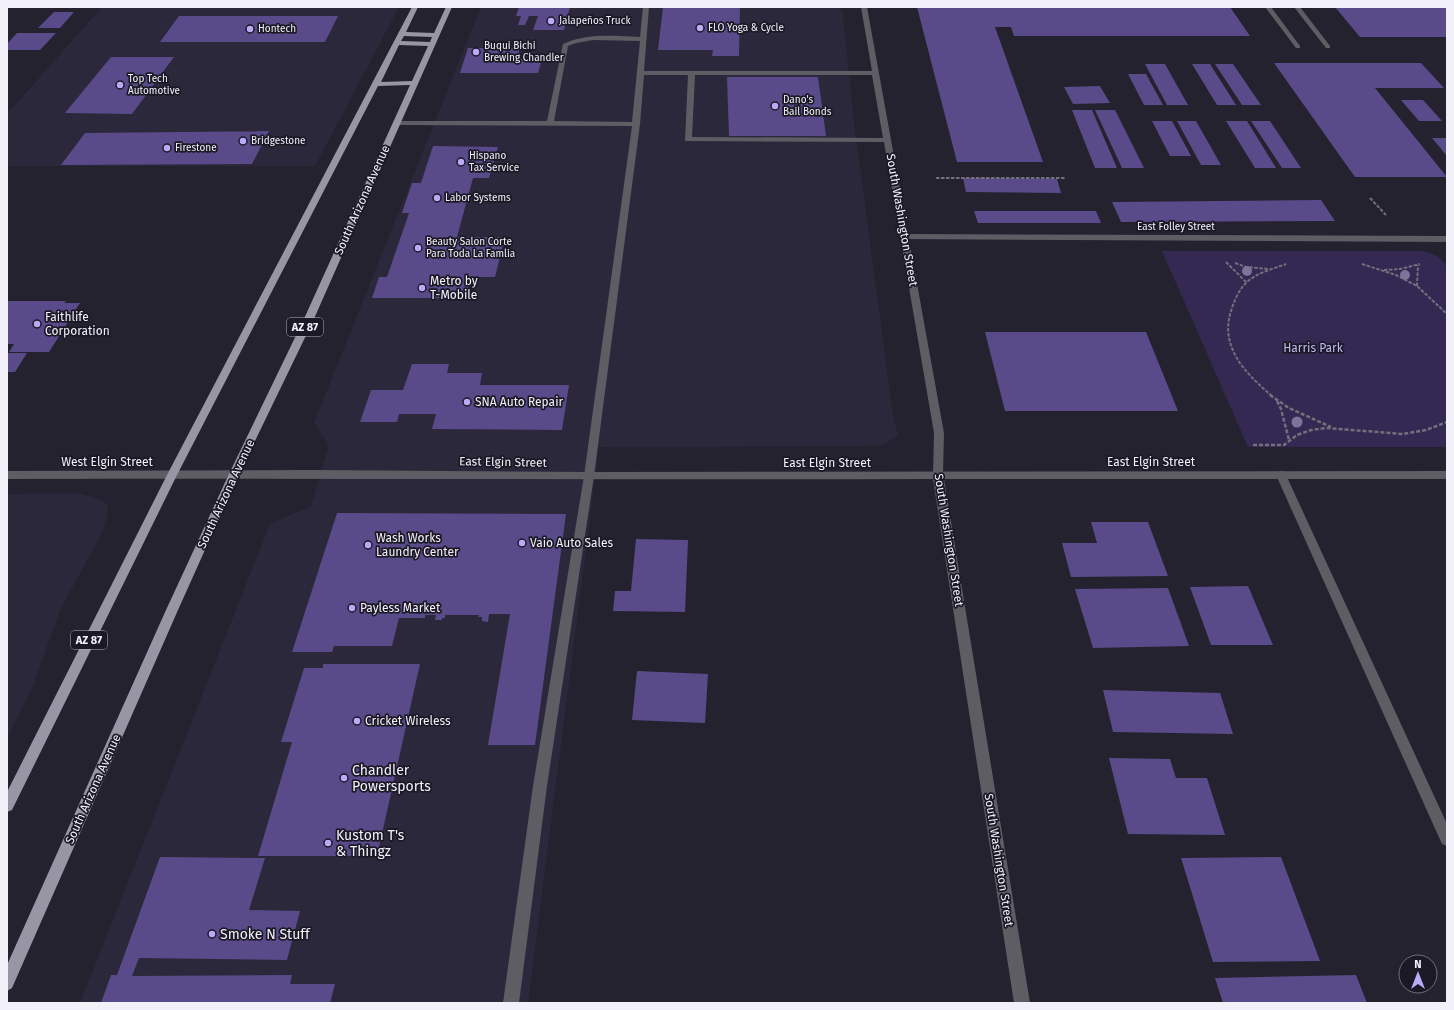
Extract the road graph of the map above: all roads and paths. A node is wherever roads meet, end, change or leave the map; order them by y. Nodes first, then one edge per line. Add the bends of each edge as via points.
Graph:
1 (415, 7) edge
2 (449, 7) edge
3 (646, 7) edge
4 (864, 7) edge
5 (1268, 7) edge
6 (1298, 7) edge
7 (401, 34) junction
8 (436, 35) junction
9 (644, 39) junction
10 (397, 43) junction
11 (433, 44) junction
12 (1298, 47) dead end
13 (1328, 47) dead end
14 (640, 73) junction
15 (692, 73) junction
16 (876, 73) junction
17 (414, 83) junction
18 (376, 84) junction
19 (397, 123) junction
20 (550, 124) junction
21 (636, 124) junction
22 (887, 140) junction
23 (936, 178) dead end
24 (1066, 178) dead end
25 (905, 237) junction
26 (1447, 239) edge
27 (1223, 259) dead end
28 (1293, 262) dead end
29 (1423, 262) dead end
30 (1361, 264) dead end
31 (1418, 265) junction
32 (1272, 269) junction
33 (1381, 270) junction
34 (1417, 286) junction
35 (1447, 314) edge
36 (1276, 398) junction
37 (1447, 423) edge
38 (1331, 427) junction
39 (1289, 440) junction
40 (1253, 445) dead end
41 (173, 474) junction
42 (207, 474) joint
43 (234, 474) junction
44 (7, 475) edge
45 (938, 475) junction
46 (1281, 475) junction
47 (1447, 475) edge
48 (589, 476) junction
49 (7, 806) edge
50 (1447, 839) edge
51 (7, 983) edge
52 (511, 1003) edge
53 (1022, 1003) edge

1 - 7 main road, AZ 87
2 - 8 main road, South Arizona Avenue / AZ 87
3 - 9 street
4 - 16 street, South Washington Street
5 - 12 street
6 - 13 street
7 - 8 main road
7 - 10 main road, AZ 87
8 - 11 main road, South Arizona Avenue / AZ 87
9 - 14 street
9 - 20 street via 587,39 565,45
10 - 11 main road
10 - 18 main road, AZ 87
11 - 17 main road, South Arizona Avenue / AZ 87
14 - 15 street
14 - 21 street
15 - 16 street
15 - 22 street via 688,139
16 - 22 street, South Washington Street
17 - 18 main road
17 - 19 main road, South Arizona Avenue / AZ 87
18 - 41 main road, AZ 87
19 - 20 street
19 - 43 main road, South Arizona Avenue / AZ 87 via 308,321
20 - 21 street
21 - 48 street
22 - 25 street, South Washington Street
23 - 24 path
25 - 26 street, East Folley Street
25 - 45 street, South Washington Street via 939,433
27 - 32 path via 1246,267
28 - 32 path
29 - 31 path
30 - 33 path
31 - 33 path
31 - 34 path
32 - 36 path via 1247,283 1229,312 1226,330 1231,349 1244,370
33 - 34 path
34 - 35 path
36 - 38 path via 1286,406
36 - 39 path
37 - 38 path via 1435,428 1402,434
38 - 39 path via 1313,430
39 - 40 path via 1284,445
41 - 42 street, West Elgin Street
41 - 44 street, West Elgin Street
41 - 49 main road, AZ 87
42 - 43 street, East Elgin Street
43 - 48 street, East Elgin Street
43 - 51 main road, South Arizona Avenue / AZ 87
45 - 46 street, East Elgin Street
45 - 48 street, East Elgin Street
45 - 53 street, South Washington Street
46 - 47 street, East Elgin Street
46 - 50 street
48 - 52 street via 540,786

